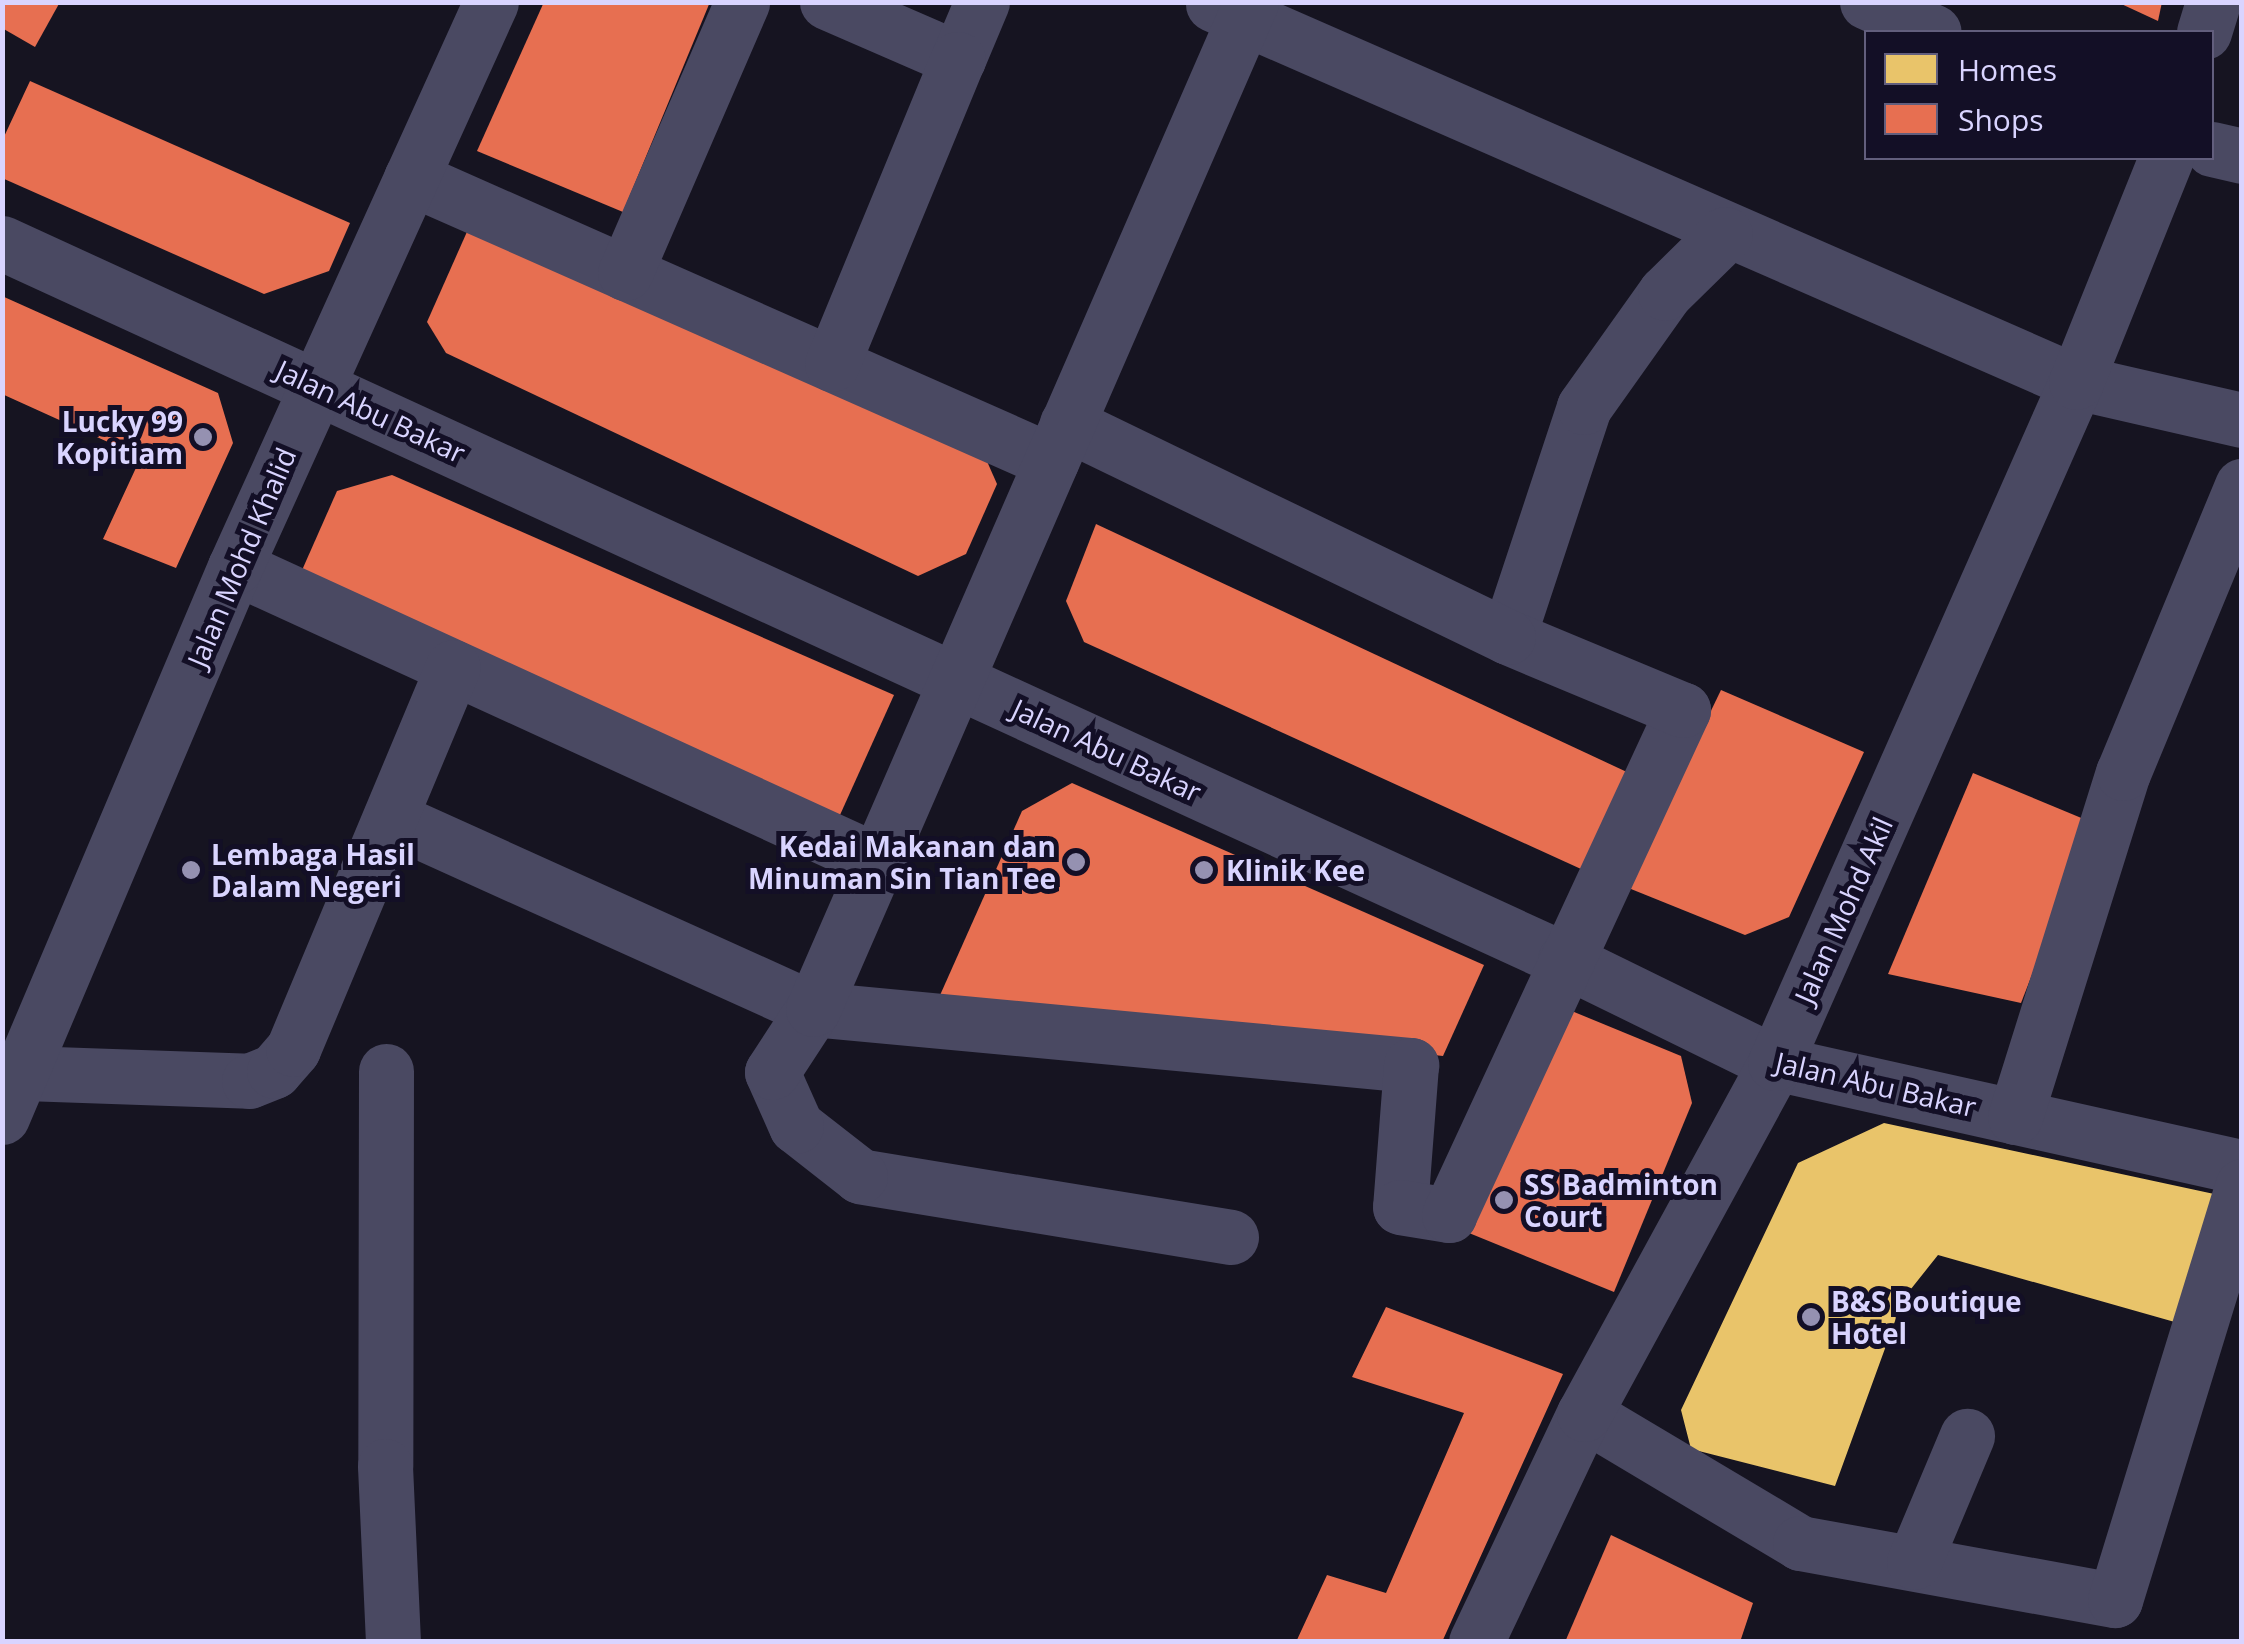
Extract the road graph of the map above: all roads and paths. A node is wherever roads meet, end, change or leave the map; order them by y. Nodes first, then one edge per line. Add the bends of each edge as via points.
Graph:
1 (490, 2) edge
2 (742, 2) edge
3 (827, 2) edge
4 (982, 2) edge
5 (1867, 2) edge
6 (1956, 2) edge
7 (2213, 2) edge
8 (1235, 8) edge
9 (1930, 30) edge
10 (1952, 30) edge
11 (2205, 30) edge
12 (958, 59) junction
13 (2214, 149) edge
14 (2242, 156) edge
15 (2165, 160) edge
16 (410, 178) junction
17 (1726, 234) junction
18 (2, 243) edge
19 (625, 273) junction
20 (832, 364) junction
21 (2076, 382) junction
22 (316, 386) junction
23 (2242, 420) edge
24 (1059, 443) junction
25 (2242, 486) edge
26 (234, 567) junction
27 (1508, 636) junction
28 (453, 667) junction
29 (956, 680) junction
30 (390, 818) junction
31 (878, 861) junction
32 (1565, 960) junction
33 (813, 1009) junction
34 (1774, 1063) junction
35 (386, 1071) dead end
36 (10, 1100) edge
37 (2016, 1117) junction
38 (2242, 1167) edge
39 (2242, 1186) edge
40 (1231, 1237) dead end
41 (1584, 1414) junction
42 (1967, 1436) dead end
43 (1914, 1562) junction
44 (393, 1642) edge
45 (1476, 1642) edge

1 - 16 street, Jalan Mohd Khalid
2 - 19 street
3 - 12 street
4 - 12 street
5 - 9 street
6 - 10 street
7 - 11 street
8 - 17 street
8 - 24 street
12 - 20 street
13 - 14 street
15 - 21 street, Jalan Mohd Akil
16 - 19 street
16 - 22 street, Jalan Mohd Khalid
17 - 21 street
17 - 27 street via 1665,293 1584,407
18 - 22 street, Jalan Abu Bakar
19 - 20 street
20 - 24 street
21 - 23 street
21 - 34 street, Jalan Mohd Akil
22 - 26 street, Jalan Mohd Khalid
22 - 29 street, Jalan Abu Bakar
24 - 27 street
24 - 29 street
25 - 37 street via 2122,773
26 - 28 street
26 - 36 street, Jalan Mohd Khalid
27 - 32 street via 1683,710
28 - 30 street
28 - 31 street
29 - 31 street
29 - 32 street, Jalan Abu Bakar
30 - 33 street
30 - 36 street via 293,1049 274,1070 249,1081
31 - 33 street
32 - 33 street via 1449,1215 1400,1208 1410,1065
32 - 34 street, Jalan Abu Bakar
33 - 40 street via 772,1072 796,1126 860,1176
34 - 37 street, Jalan Abu Bakar
34 - 41 street, Jalan Mohd Akil
35 - 44 street via 385,1466
37 - 38 street, Jalan Abu Bakar
39 - 43 street via 2115,1600
41 - 43 street via 1800,1542
41 - 45 street, Jalan Mohd Akil
42 - 43 street

